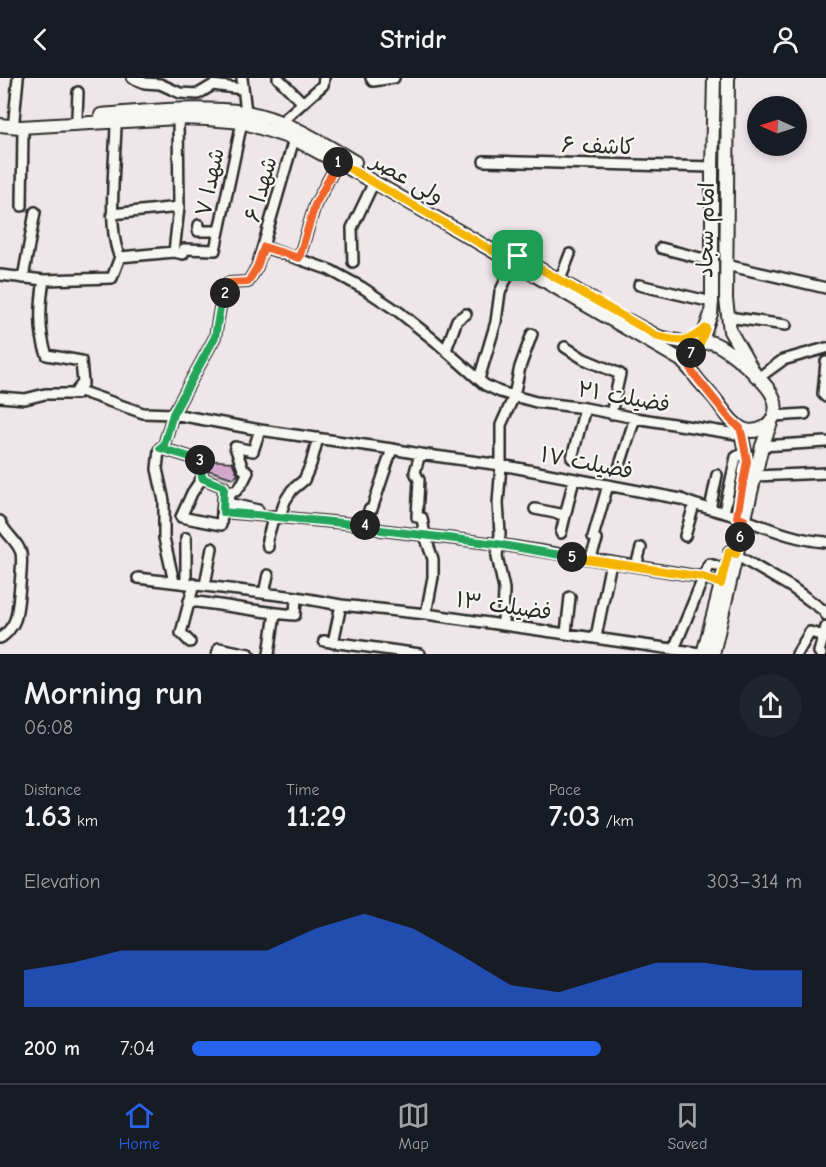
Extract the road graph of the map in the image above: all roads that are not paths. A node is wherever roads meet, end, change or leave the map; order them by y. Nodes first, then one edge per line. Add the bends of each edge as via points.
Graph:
1 (18, 78) edge
2 (132, 78) edge
3 (242, 78) edge
4 (278, 78) edge
5 (324, 78) edge
6 (371, 78) edge
7 (394, 78) edge
8 (714, 78) edge
9 (728, 78) edge
10 (212, 81) edge
11 (242, 89) junction
12 (78, 92) dead end
13 (180, 93) junction
14 (303, 103) junction
15 (178, 113) junction
16 (76, 117) junction
17 (244, 117) junction
18 (0, 118) edge
19 (116, 118) junction
20 (19, 123) junction
21 (280, 123) junction
22 (0, 125) edge
23 (294, 139) junction
24 (484, 161) dead end
25 (338, 162) junction
26 (712, 167) junction
27 (374, 182) junction
28 (712, 196) junction
29 (727, 196) junction
30 (22, 206) dead end
31 (179, 207) junction
32 (35, 212) dead end
33 (112, 214) junction
34 (199, 225) dead end
35 (219, 231) junction
36 (264, 247) junction
37 (661, 248) dead end
38 (174, 252) junction
39 (118, 254) junction
40 (570, 254) dead end
41 (299, 258) junction
42 (516, 259) junction
43 (712, 261) junction
44 (353, 262) dead end
45 (726, 265) junction
46 (0, 275) edge
47 (23, 278) junction
48 (44, 280) junction
49 (560, 280) junction
50 (639, 285) dead end
51 (826, 288) edge
52 (712, 302) junction
53 (466, 314) dead end
54 (728, 317) junction
55 (786, 325) dead end
56 (706, 328) junction
57 (532, 334) dead end
58 (680, 342) junction
59 (699, 345) junction
60 (565, 347) dead end
61 (826, 348) edge
62 (446, 350) junction
63 (826, 362) edge
64 (692, 372) junction
65 (757, 377) junction
66 (479, 379) junction
67 (77, 390) junction
68 (514, 396) junction
69 (0, 397) edge
70 (826, 397) edge
71 (585, 408) junction
72 (173, 414) junction
73 (611, 414) junction
74 (805, 414) dead end
75 (773, 417) junction
76 (634, 418) junction
77 (260, 430) junction
78 (741, 432) junction
79 (318, 438) junction
80 (826, 442) edge
81 (762, 447) junction
82 (160, 448) junction
83 (392, 449) junction
84 (746, 452) junction
85 (420, 454) junction
86 (572, 458) dead end
87 (501, 465) junction
88 (619, 468) dead end
89 (826, 473) edge
90 (717, 475) dead end
91 (755, 476) junction
92 (202, 478) junction
93 (574, 479) junction
94 (608, 485) junction
95 (694, 505) junction
96 (535, 509) dead end
97 (710, 509) junction
98 (223, 512) junction
99 (724, 513) junction
100 (565, 515) junction
101 (279, 516) junction
102 (741, 518) junction
103 (0, 521) edge
104 (366, 525) junction
105 (561, 533) dead end
106 (425, 536) junction
107 (685, 536) dead end
108 (186, 538) dead end
109 (826, 542) edge
110 (497, 544) junction
111 (268, 547) dead end
112 (212, 548) dead end
113 (641, 548) dead end
114 (733, 553) junction
115 (590, 559) junction
116 (611, 562) junction
117 (636, 566) junction
118 (716, 566) dead end
119 (268, 575) dead end
120 (703, 577) junction
121 (138, 578) dead end
122 (174, 582) junction
123 (190, 583) junction
124 (205, 585) junction
125 (725, 585) junction
126 (264, 593) junction
127 (296, 597) junction
128 (570, 597) dead end
129 (189, 601) junction
130 (340, 605) junction
131 (275, 613) junction
132 (426, 614) junction
133 (826, 615) edge
134 (502, 624) junction
135 (825, 632) edge
136 (566, 633) junction
137 (596, 637) junction
138 (0, 638) edge
139 (190, 642) dead end
140 (675, 649) junction
141 (217, 654) edge
142 (249, 654) edge
143 (268, 654) edge
144 (420, 654) edge
145 (705, 654) edge
146 (713, 654) edge
147 (796, 654) edge
148 (821, 654) edge

1 - 20 street
2 - 13 street
3 - 11 street
4 - 14 street
5 - 14 street via 323,85
6 - 7 street
8 - 26 main road, امام سجاد
9 - 29 main road, امام سجاد
10 - 11 street
10 - 13 street via 198,94
11 - 17 street
12 - 16 street
13 - 15 street
14 - 21 street
15 - 17 main road, ولی عصر
15 - 19 main road, ولی عصر
15 - 31 street
16 - 19 main road, ولی عصر
16 - 20 main road, ولی عصر
17 - 21 main road, ولی عصر
17 - 23 main road, ولی عصر
17 - 35 street, شهدا ۷
18 - 20 main road, ولی عصر
19 - 20 main road, ولی عصر
19 - 33 street
20 - 22 main road, ولی عصر
20 - 30 street
21 - 42 main road, ولی عصر via 316,139
23 - 25 main road, ولی عصر
23 - 36 street, شهدا ۶
24 - 26 street, کاشف ۶
25 - 27 main road, ولی عصر
25 - 41 street via 315,205
26 - 28 main road, امام سجاد
27 - 42 main road, ولی عصر
27 - 44 street via 352,228
28 - 29 main road
28 - 43 main road, امام سجاد
29 - 45 main road, امام سجاد
31 - 33 street
31 - 38 street
32 - 47 street
33 - 39 street
34 - 35 street via 198,231
35 - 38 street, شهدا ۷ via 215,250
36 - 41 street, فضیلت ۲۱
36 - 72 street, شهدا ۶ via 248,282 228,283 215,337
37 - 43 street
38 - 39 street
39 - 48 street via 112,278
40 - 49 street
41 - 62 street, فضیلت ۲۱ via 363,288
42 - 49 main road, ولی عصر
42 - 64 main road, ولی عصر via 681,360
42 - 66 street via 500,291 496,322
43 - 52 main road, امام سجاد
45 - 51 street
45 - 54 main road, امام سجاد
46 - 47 street
47 - 48 street
48 - 67 street via 43,344 47,355 81,361 82,383
49 - 58 main road, ولی عصر via 659,337
50 - 52 street
52 - 56 main road, امام سجاد
53 - 62 street via 457,320
54 - 55 street
54 - 65 main road, امام سجاد via 730,331
56 - 58 main road
56 - 59 main road, امام سجاد
57 - 68 street
58 - 59 main road, ولی عصر
59 - 64 main road, امام سجاد via 690,354
59 - 65 main road, ولی عصر via 716,344
60 - 73 street via 620,374
61 - 65 street via 783,360
62 - 66 street, فضیلت ۲۱
63 - 70 street
64 - 78 main road, ولی عصر
65 - 75 main road via 775,400
66 - 68 street, فضیلت ۲۱
67 - 69 street via 76,394 45,394 25,399
67 - 72 street, فضیلت ۱۷ via 142,413
68 - 71 street, فضیلت ۲۱
68 - 87 street via 501,425
71 - 73 street, فضیلت ۲۱
71 - 86 street
72 - 77 street, فضیلت ۱۷
72 - 82 street
73 - 76 street, فضیلت ۲۱
74 - 75 street
75 - 78 main road via 764,428
75 - 81 main road
76 - 78 street, فضیلت ۲۱
76 - 88 street
77 - 79 street, فضیلت ۱۷
77 - 101 street via 253,451 235,447 243,469 248,472 236,491 231,491 228,503
78 - 84 main road
79 - 83 street, فضیلت ۱۷
79 - 101 street via 304,480 292,490
80 - 81 street
81 - 91 main road
82 - 92 street via 200,460
82 - 122 street via 157,469 164,501 164,538
83 - 85 street, فضیلت ۱۷
83 - 104 street
84 - 99 street via 736,457
84 - 102 main road
85 - 87 street, فضیلت ۱۷
85 - 106 street via 415,472 419,480 417,517 422,518
87 - 93 street, فضیلت ۱۷
87 - 110 street
89 - 91 street
90 - 97 street
91 - 102 main road
92 - 98 street via 224,487
92 - 98 street via 181,517 221,525
93 - 94 street, فضیلت ۱۷
93 - 100 street
94 - 95 street, فضیلت ۱۷
94 - 115 street
95 - 97 street, فضیلت ۱۷
95 - 107 street
96 - 100 street
97 - 99 street, فضیلت ۱۷
98 - 101 street
99 - 102 street, فضیلت ۱۷
100 - 105 street
101 - 104 street
101 - 111 street via 267,540
102 - 109 street, فضیلت ۱۷ via 804,541
102 - 114 main road
103 - 138 street via 21,553 21,580 15,621
104 - 106 street
106 - 110 street
106 - 132 street via 433,559
108 - 123 street
110 - 115 street
110 - 134 street via 504,589
112 - 124 street
113 - 117 street
114 - 125 main road
114 - 133 street via 791,587
115 - 116 street
116 - 117 street
116 - 137 street
117 - 120 street
118 - 120 street via 709,564
119 - 126 street
120 - 125 street
120 - 140 street
121 - 122 street, فضیلت ۱۳
122 - 123 street, فضیلت ۱۳
123 - 124 street, فضیلت ۱۳
123 - 129 street
124 - 126 street, فضیلت ۱۳
125 - 145 main road
125 - 146 main road
126 - 127 street, فضیلت ۱۳
127 - 130 street, فضیلت ۱۳
127 - 131 street via 294,615
128 - 136 street
129 - 131 street
129 - 139 street via 181,633
130 - 132 street, فضیلت ۱۳
130 - 144 street via 328,642
131 - 143 street
132 - 134 street, فضیلت ۱۳
134 - 136 street, فضیلت ۱۳
135 - 147 street via 810,632
135 - 148 street
136 - 137 street, فضیلت ۱۳
137 - 140 street, فضیلت ۱۳
140 - 145 street, فضیلت ۱۳
141 - 142 street via 219,648

